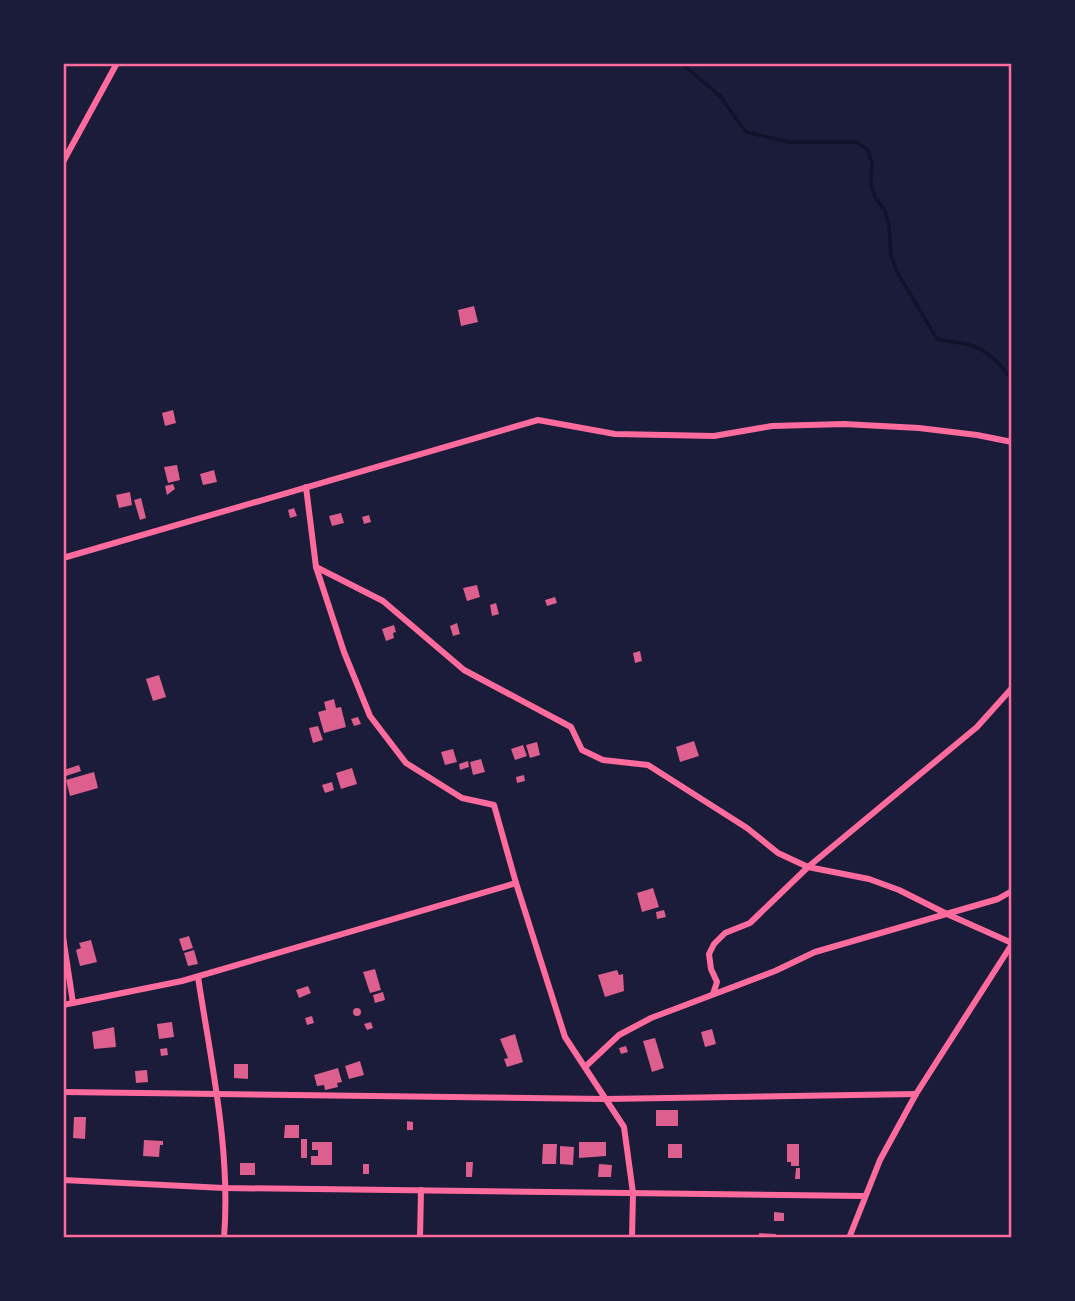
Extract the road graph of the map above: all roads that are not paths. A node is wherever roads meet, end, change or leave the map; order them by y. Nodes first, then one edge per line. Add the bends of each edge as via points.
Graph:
1 (117, 63) edge
2 (63, 162) edge
3 (1012, 442) edge
4 (306, 487) junction
5 (63, 558) edge
6 (316, 568) junction
7 (1012, 688) edge
8 (808, 867) junction
9 (516, 883) junction
10 (1012, 891) edge
11 (947, 914) junction
12 (63, 937) edge
13 (1012, 943) edge
14 (198, 976) junction
15 (713, 994) junction
16 (74, 1003) junction
17 (63, 1005) edge
18 (584, 1067) junction
19 (63, 1092) edge
20 (216, 1094) junction
21 (916, 1094) junction
22 (605, 1099) junction
23 (63, 1180) edge
24 (224, 1188) junction
25 (421, 1190) junction
26 (633, 1193) junction
27 (865, 1196) junction
28 (224, 1238) edge
29 (420, 1238) edge
30 (632, 1238) edge
31 (849, 1238) edge

1 - 2 street
3 - 4 street via 919,428 844,424 772,426 714,436 615,434 538,419
4 - 5 street
4 - 6 street
6 - 8 street via 383,601 464,670 571,727 582,750 603,760 648,765 778,853
6 - 9 street via 370,716 406,763 461,798 494,805
7 - 8 street via 977,727
8 - 11 street via 869,879
8 - 15 street via 750,923 725,933 714,944 709,954 716,982
9 - 14 street
9 - 18 street via 565,1037
10 - 11 street
11 - 13 street
11 - 15 street via 815,952
12 - 16 street
13 - 21 street
14 - 16 street
14 - 20 street
15 - 18 street via 619,1035
16 - 17 street
18 - 22 street
19 - 20 street
20 - 22 street
20 - 24 street
21 - 22 street
21 - 27 street
22 - 26 street via 624,1127
23 - 24 street
24 - 25 street
24 - 28 street
25 - 26 street
25 - 29 street
26 - 27 street
26 - 30 street
27 - 31 street

